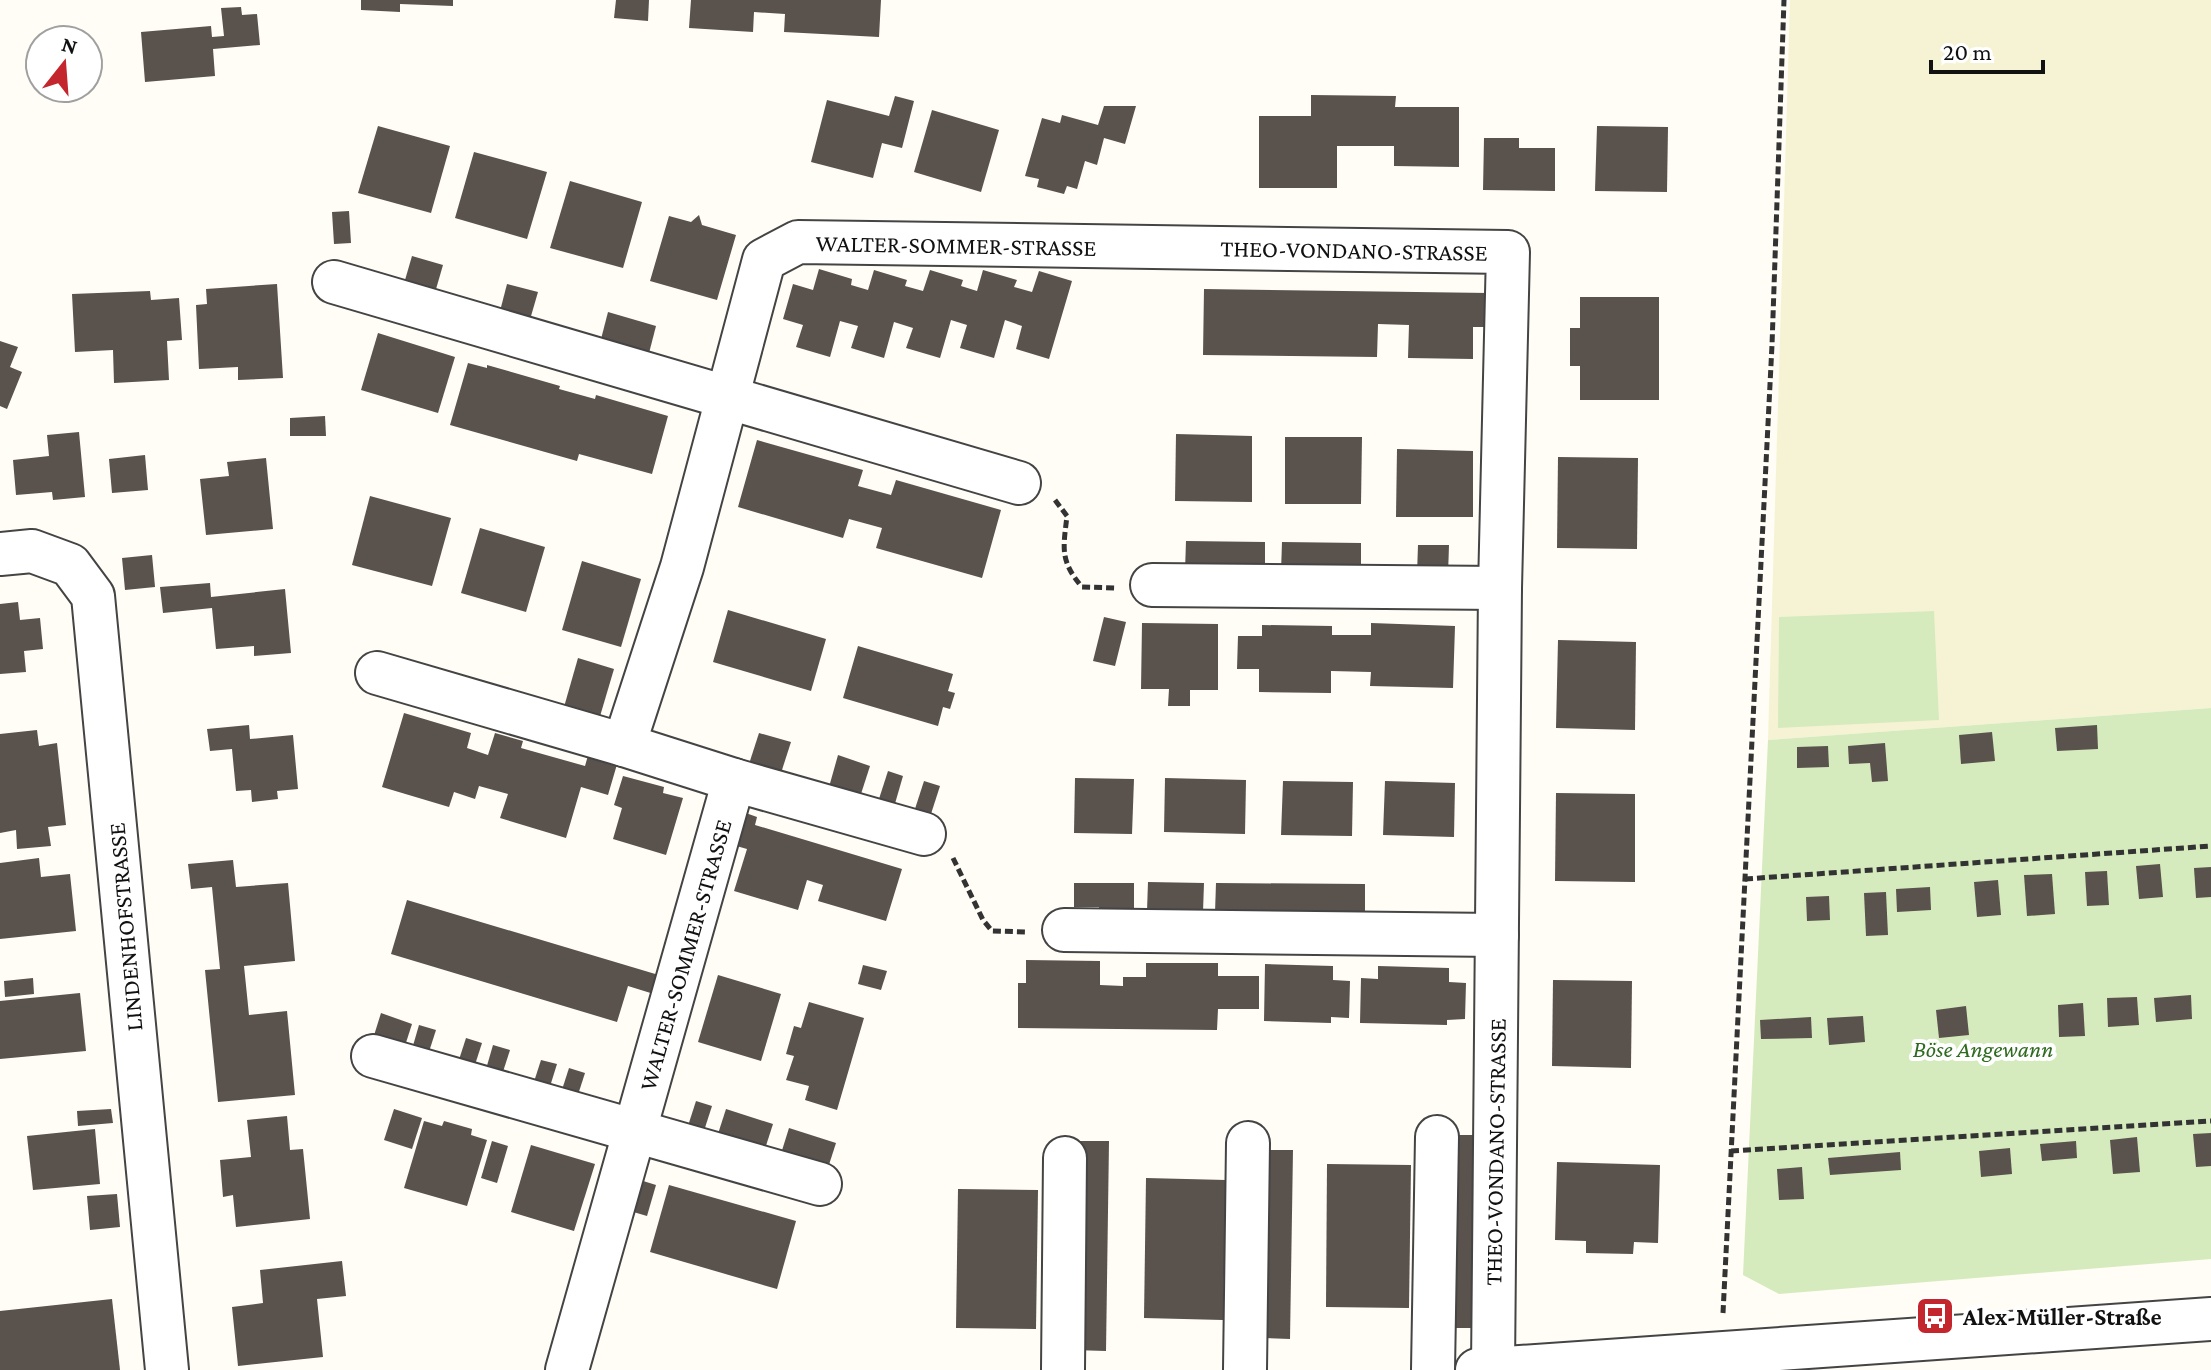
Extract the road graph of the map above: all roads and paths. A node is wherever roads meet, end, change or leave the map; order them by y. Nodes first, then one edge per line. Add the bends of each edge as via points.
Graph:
1 (1784, 0) edge
2 (1151, 248) joint
3 (334, 282) dead end
4 (726, 398) junction
5 (1019, 483) joint
6 (0, 554) edge
7 (1152, 585) joint
8 (1500, 588) junction
9 (377, 673) dead end
10 (624, 745) junction
11 (734, 780) junction
12 (924, 834) joint
13 (2211, 846) edge
14 (1745, 879) junction
15 (1064, 930) joint
16 (1497, 935) junction
17 (373, 1056) dead end
18 (2211, 1121) edge
19 (635, 1130) junction
20 (1437, 1137) dead end
21 (1248, 1143) dead end
22 (1731, 1151) junction
23 (1065, 1158) dead end
24 (820, 1184) dead end
25 (2211, 1319) edge
26 (1721, 1354) junction
27 (1581, 1366) edge
28 (1485, 1369) edge
29 (167, 1370) edge
30 (567, 1370) edge
31 (1063, 1370) edge
32 (1245, 1370) edge
33 (1433, 1370) edge

1 - 14 path
2 - 4 street, WALTER-SOMMER-STRASSE via 798,242 764,260
2 - 8 street, THEO-VONDANO-STRASSE via 1508,252
3 - 4 street
4 - 5 street
4 - 10 street, WALTER-SOMMER-STRASSE via 682,567
5 - 7 path via 1051,494 1067,516 1066,568 1082,587
6 - 29 street, LINDENHOFSTRASSE via 32,551 70,565 93,596
7 - 8 street
8 - 16 street, THEO-VONDANO-STRASSE
9 - 10 street
10 - 11 street
11 - 12 street
11 - 19 street, WALTER-SOMMER-STRASSE
12 - 15 path via 946,843 992,931
13 - 14 path
14 - 22 path
15 - 16 street
16 - 28 street, THEO-VONDANO-STRASSE
17 - 19 street
18 - 22 path
19 - 24 street
19 - 30 street, WALTER-SOMMER-STRASSE
20 - 33 street
21 - 32 street
22 - 26 path
23 - 31 street
25 - 26 street
26 - 27 street
27 - 28 street

